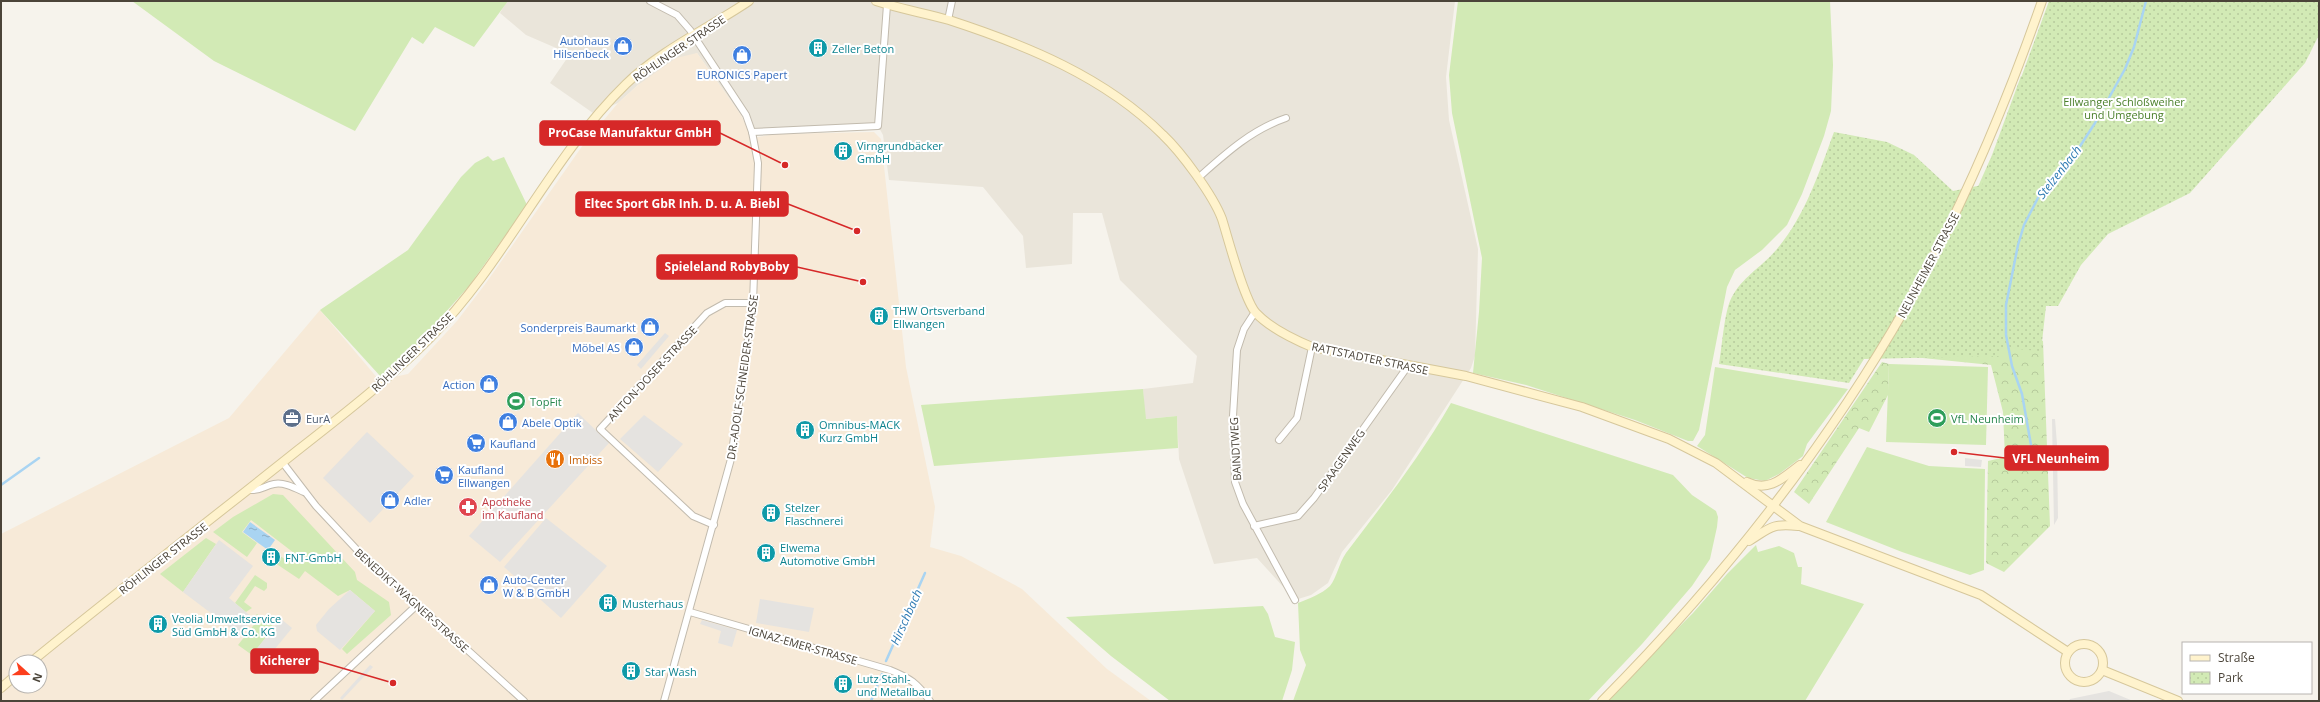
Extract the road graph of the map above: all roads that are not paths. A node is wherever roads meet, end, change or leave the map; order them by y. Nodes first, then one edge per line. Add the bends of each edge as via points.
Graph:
1 (650, 1) edge
2 (749, 1) edge
3 (876, 1) edge
4 (952, 1) edge
5 (2042, 1) edge
6 (887, 5) junction
7 (948, 20) junction
8 (694, 36) junction
9 (1286, 118) dead end
10 (752, 132) junction
11 (1198, 178) junction
12 (753, 303) junction
13 (1255, 312) junction
14 (1312, 347) junction
15 (1408, 366) junction
16 (1279, 440) dead end
17 (1807, 460) junction
18 (283, 463) junction
19 (1736, 477) junction
20 (250, 490) junction
21 (306, 493) junction
22 (1773, 507) junction
23 (714, 525) junction
24 (1254, 526) junction
25 (1800, 526) junction
26 (1743, 544) junction
27 (1295, 600) dead end
28 (417, 605) junction
29 (690, 612) junction
30 (2068, 652) junction
31 (41, 654) edge
32 (2102, 670) junction
33 (314, 701) edge
34 (524, 701) edge
35 (664, 701) edge
36 (930, 701) edge
37 (1602, 701) edge
38 (2178, 701) edge

1 - 8 street, DR.-ADOLF-SCHNEIDER-STRASSE via 677,15
2 - 8 street, RÖHLINGER STRASSE
3 - 6 street, RATTSTADTER STRASSE
4 - 7 street
5 - 17 street, NEUNHEIMER STRASSE via 1994,128 1930,264 1854,392
6 - 7 street, RATTSTADTER STRASSE
6 - 10 street via 878,126
7 - 11 street, RATTSTADTER STRASSE via 1032,50 1109,90 1164,135
8 - 10 street, DR.-ADOLF-SCHNEIDER-STRASSE via 746,115
8 - 18 street, RÖHLINGER STRASSE via 635,76 601,112 481,279 433,335 376,388
9 - 11 street via 1264,126 1224,154
10 - 12 street, DR.-ADOLF-SCHNEIDER-STRASSE via 758,162 759,197
11 - 13 street, RATTSTADTER STRASSE via 1221,217 1242,282
12 - 23 street, DR.-ADOLF-SCHNEIDER-STRASSE via 731,459
12 - 23 street, ANTON-DOSER-STRASSE via 725,303 707,313 600,429 693,516
13 - 14 street, RATTSTADTER STRASSE via 1280,331
13 - 24 street, BAINDTWEG via 1244,329 1236,350 1233,416 1236,482
14 - 15 street, RATTSTADTER STRASSE
14 - 16 street via 1297,418
15 - 19 street, RATTSTADTER STRASSE via 1466,376 1582,407 1669,439 1716,463
15 - 24 street, SPAAGENWEG via 1314,498 1298,516
17 - 19 street via 1774,484 1755,486
17 - 22 street, NEUNHEIMER STRASSE
18 - 20 street, RÖHLINGER STRASSE
18 - 21 street, BENEDIKT-WAGNER-STRASSE
19 - 22 street
20 - 21 street, BENEDIKT-WAGNER-STRASSE via 258,491 276,484 284,484
20 - 31 street, RÖHLINGER STRASSE
21 - 28 street, BENEDIKT-WAGNER-STRASSE via 353,546
22 - 25 street
22 - 26 street, NEUNHEIMER STRASSE
23 - 29 street, DR.-ADOLF-SCHNEIDER-STRASSE
24 - 27 street, BAINDTWEG
25 - 26 street via 1783,524 1770,527
25 - 30 street via 1981,595
26 - 37 street, NEUNHEIMER STRASSE via 1667,633
28 - 33 street
28 - 34 street, BENEDIKT-WAGNER-STRASSE
29 - 35 street, DR.-ADOLF-SCHNEIDER-STRASSE
29 - 36 street, IGNAZ-EMER-STRASSE via 890,670 919,685
30 - 32 street via 2079,644 2092,645 2099,650 2103,658
30 - 32 street via 2065,662 2067,671 2077,681 2092,681
32 - 38 street

